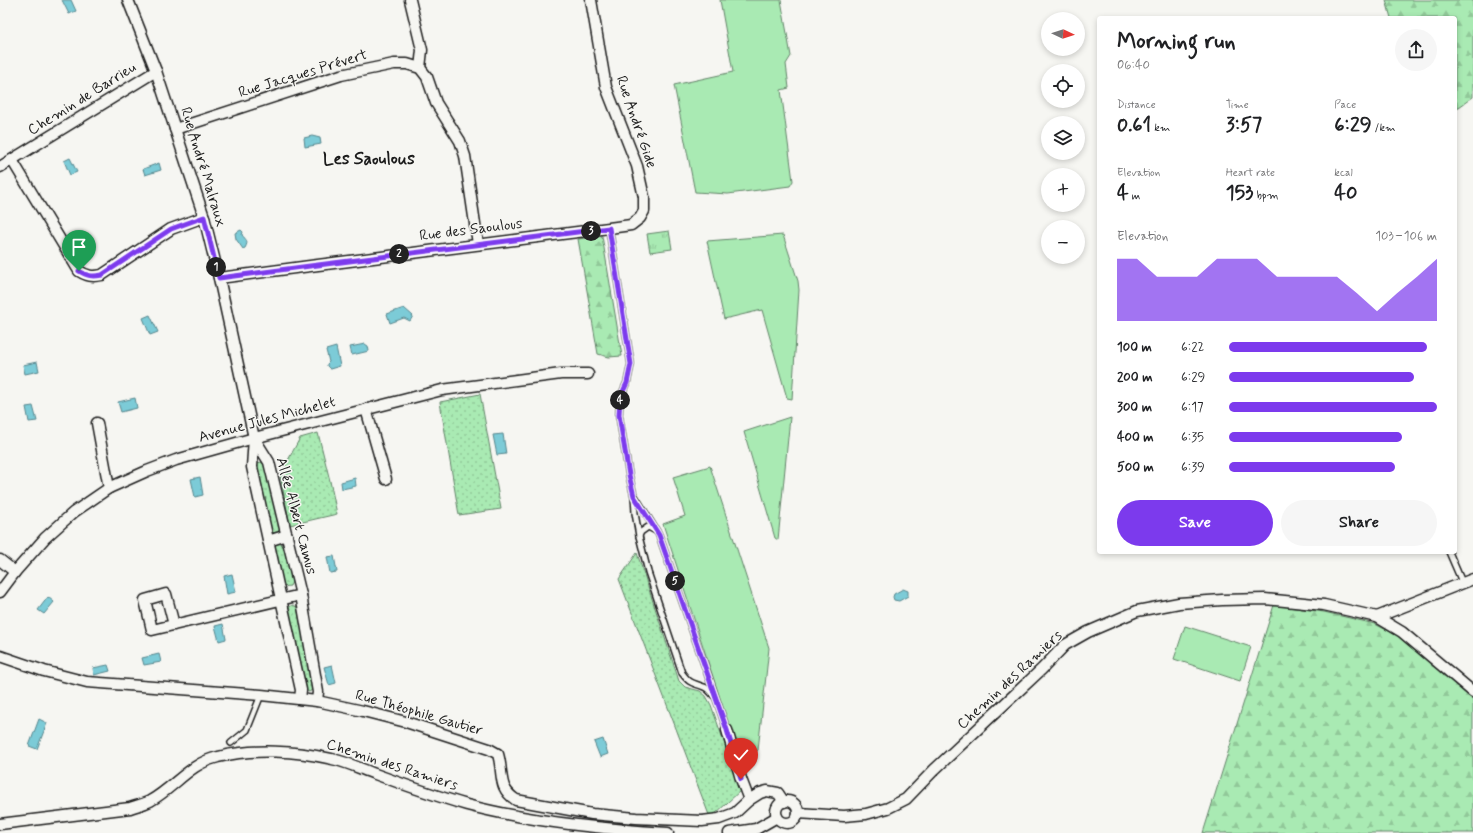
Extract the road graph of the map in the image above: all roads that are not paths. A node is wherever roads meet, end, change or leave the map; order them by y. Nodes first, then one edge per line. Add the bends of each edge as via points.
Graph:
1 (128, 0) edge
2 (410, 0) edge
3 (591, 0) edge
4 (420, 68) junction
5 (156, 71) junction
6 (176, 129) junction
7 (12, 160) junction
8 (0, 167) edge
9 (204, 217) junction
10 (631, 225) joint
11 (609, 228) junction
12 (478, 244) junction
13 (219, 278) junction
14 (588, 374) dead end
15 (366, 409) junction
16 (97, 423) dead end
17 (254, 438) junction
18 (386, 479) dead end
19 (109, 488) junction
20 (634, 496) junction
21 (657, 531) junction
22 (287, 535) junction
23 (639, 536) junction
24 (268, 541) junction
25 (1450, 554) edge
26 (0, 560) edge
27 (15, 572) junction
28 (1473, 579) edge
29 (1462, 582) junction
30 (0, 592) edge
31 (301, 595) junction
32 (281, 600) junction
33 (1376, 617) junction
34 (174, 625) dead end
35 (0, 656) edge
36 (1473, 692) edge
37 (261, 695) junction
38 (714, 696) junction
39 (300, 699) junction
40 (317, 701) junction
41 (727, 730) joint
42 (231, 743) dead end
43 (749, 800) junction
44 (784, 802) junction
45 (798, 813) junction
46 (777, 817) junction
47 (0, 824) edge
48 (668, 833) edge
49 (729, 833) edge

1 - 5 street, Chemin de Barrieu
2 - 4 street via 422,50
3 - 10 street, Rue André Gide via 606,87 637,166 644,197 644,211
4 - 6 street, Rue Jacques Prévert via 408,64 394,64 341,76
4 - 12 street via 427,77 436,103 460,141 465,156
5 - 6 street, Rue André Malraux
5 - 7 street, Chemin de Barrieu
6 - 9 street, Rue André Malraux
7 - 8 street, Chemin de Barrieu
7 - 9 street via 79,271 85,275 102,275 171,229
9 - 13 street, Rue André Malraux
10 - 11 street, Rue des Saoulous
11 - 12 street, Rue des Saoulous
11 - 20 lane via 631,364 627,383 620,398 619,415
12 - 13 street, Rue des Saoulous
13 - 17 street, Rue André Malraux
14 - 15 street, Avenue Jules Michelet via 561,374 442,390
15 - 17 street, Avenue Jules Michelet
15 - 18 street
16 - 19 street
17 - 19 street, Avenue Jules Michelet via 176,460
17 - 22 street, Allée Albert Camus via 269,462
17 - 24 street, Allée Albert Camus via 252,467
19 - 27 street, Avenue Jules Michelet via 74,512 45,538
20 - 21 lane
20 - 23 lane
21 - 23 lane via 648,527
21 - 38 lane
22 - 24 street
22 - 31 street, Allée Albert Camus
23 - 38 lane via 648,572 682,673 688,681 706,687
24 - 32 street, Allée Albert Camus
25 - 29 lane
26 - 27 street
27 - 30 street, Avenue Jules Michelet
28 - 29 street
29 - 33 street
31 - 32 street
31 - 40 street, Allée Albert Camus via 318,692
32 - 34 street
32 - 39 street, Allée Albert Camus via 301,690
33 - 36 street, Chemin des Ramiers via 1402,632
33 - 45 street, Chemin des Ramiers via 1324,605 1264,599 1179,603 1137,611 1065,645 906,799 888,808 866,814 844,816
35 - 37 street, Rue Théophile Gautier via 87,682
37 - 39 street, Rue Théophile Gautier
37 - 42 lane via 247,730
38 - 41 lane
39 - 40 street, Rue Théophile Gautier
40 - 43 street, Rue Théophile Gautier via 406,722 489,749 498,754 503,786 507,794 516,800 592,814 702,821 719,819 735,813
41 - 43 street
43 - 44 street, Rue Théophile Gautier via 767,791 778,793
44 - 45 street via 794,804
44 - 46 street via 777,808
45 - 46 street via 797,818 785,824
46 - 49 street via 756,829
47 - 48 street, Chemin des Ramiers via 130,808 150,801 194,767 208,760 243,752 264,751 333,759 468,805 536,819 610,830

